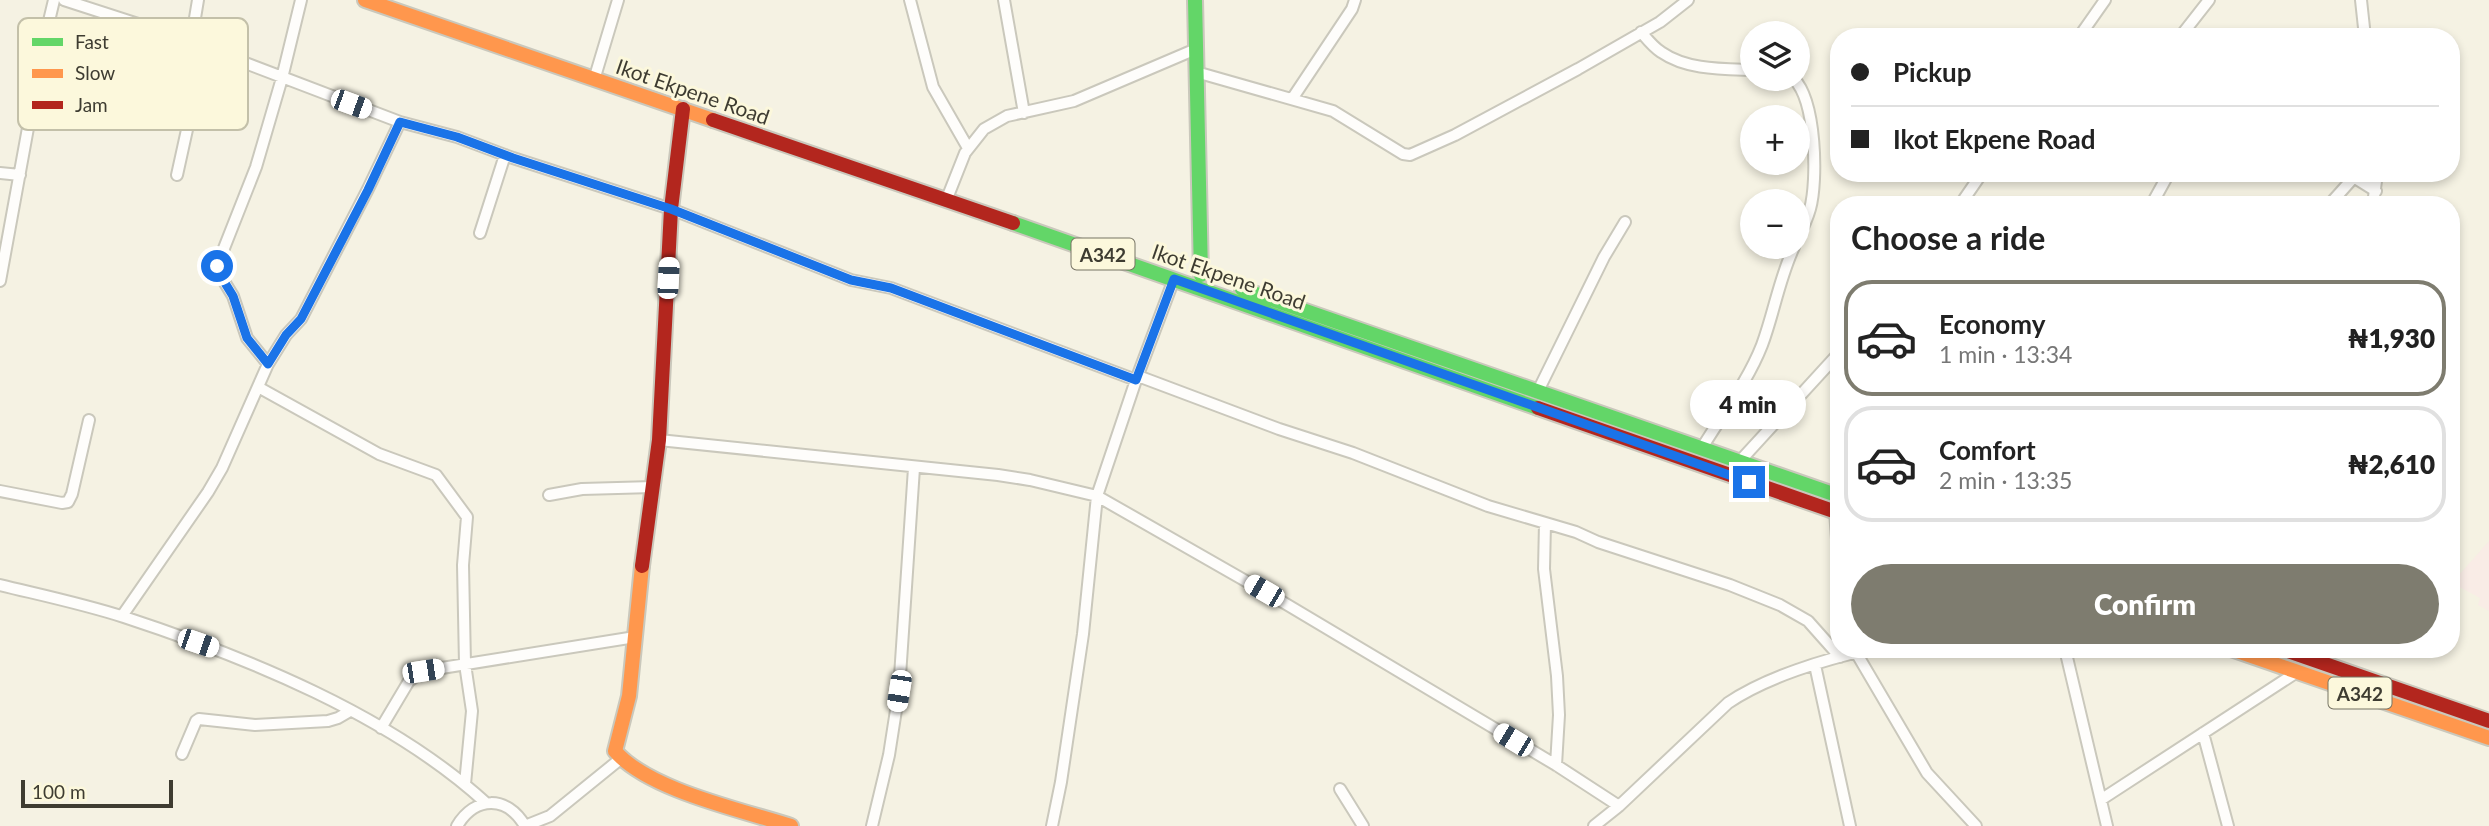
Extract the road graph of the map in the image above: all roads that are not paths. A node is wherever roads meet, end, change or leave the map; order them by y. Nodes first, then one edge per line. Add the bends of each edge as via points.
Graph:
1 (54, 0) edge
2 (64, 0) edge
3 (198, 0) edge
4 (301, 0) edge
5 (365, 0) edge
6 (402, 0) edge
7 (618, 0) edge
8 (910, 0) edge
9 (1004, 0) edge
10 (1195, 0) edge
11 (1355, 0) edge
12 (1688, 0) edge
13 (2105, 0) edge
14 (2209, 0) edge
15 (2361, 0) edge
16 (50, 18) edge
17 (118, 18) edge
18 (195, 18) edge
19 (2085, 28) edge
20 (2187, 28) edge
21 (2364, 28) edge
22 (1641, 32) junction
23 (1196, 49) junction
24 (248, 65) edge
25 (1740, 69) edge
26 (1196, 72) junction
27 (596, 74) junction
28 (282, 78) junction
29 (1803, 91) edge
30 (1292, 99) junction
31 (683, 109) junction
32 (1024, 113) junction
33 (400, 122) junction
34 (28, 130) edge
35 (187, 130) edge
36 (968, 148) junction
37 (505, 155) junction
38 (0, 173) edge
39 (20, 175) junction
40 (177, 175) dead end
41 (2362, 182) edge
42 (2376, 182) edge
43 (2376, 191) junction
44 (949, 195) junction
45 (2375, 196) edge
46 (671, 209) junction
47 (1810, 209) edge
48 (1625, 222) dead end
49 (480, 233) dead end
50 (1789, 259) edge
51 (1201, 275) junction
52 (1174, 279) junction
53 (0, 281) edge
54 (1830, 363) edge
55 (268, 364) junction
56 (1137, 378) junction
57 (258, 387) junction
58 (1538, 391) junction
59 (89, 420) dead end
60 (659, 440) junction
61 (1702, 448) junction
62 (1740, 461) junction
63 (914, 468) junction
64 (653, 487) junction
65 (0, 491) edge
66 (1830, 493) edge
67 (549, 495) dead end
68 (1097, 496) junction
69 (1830, 510) edge
70 (1545, 523) junction
71 (0, 585) edge
72 (122, 616) junction
73 (635, 638) junction
74 (1830, 646) edge
75 (1837, 658) edge
76 (1858, 658) edge
77 (2067, 658) edge
78 (2257, 658) edge
79 (2308, 658) edge
80 (465, 664) junction
81 (1815, 666) junction
82 (2297, 672) junction
83 (350, 711) junction
84 (2489, 722) edge
85 (382, 728) junction
86 (2203, 733) junction
87 (2489, 738) edge
88 (182, 754) dead end
89 (619, 760) junction
90 (1556, 765) junction
91 (466, 784) junction
92 (1340, 789) dead end
93 (2102, 799) junction
94 (486, 803) junction
95 (1619, 806) junction
96 (457, 826) edge
97 (525, 826) edge
98 (791, 826) edge
99 (872, 826) edge
100 (1052, 826) edge
101 (1363, 826) edge
102 (1594, 826) edge
103 (1850, 826) edge
104 (1976, 826) edge
105 (2107, 826) edge
106 (2228, 826) edge

1 - 16 street
2 - 17 street
3 - 18 street
4 - 28 street
5 - 27 main road, Ikot Ekpene Road / A342
6 - 27 main road, Ikot Ekpene Road / A342
7 - 27 street
8 - 36 street via 933,87
9 - 32 street
10 - 23 main road
11 - 30 street
12 - 22 street
13 - 19 street
14 - 20 street
15 - 21 street
22 - 25 street via 1660,52 1687,63
22 - 30 street via 1410,155 1334,111
23 - 26 main road
23 - 32 street via 1074,101
24 - 28 street
26 - 30 street
26 - 51 main road
27 - 31 main road, Ikot Ekpene Road / A342
27 - 44 main road, Ikot Ekpene Road / A342
28 - 33 street
28 - 55 street via 256,167 217,266 247,338
29 - 47 street via 1812,132
31 - 44 main road, Ikot Ekpene Road / A342
31 - 46 main road
32 - 36 street via 1007,116 984,129
33 - 37 street
33 - 55 street via 301,319
34 - 39 street
35 - 40 street
36 - 44 street
37 - 46 street
37 - 49 street
38 - 39 street
39 - 53 street
41 - 43 street
42 - 43 street
43 - 45 street
44 - 51 main road, Ikot Ekpene Road / A342
44 - 52 main road, Ikot Ekpene Road / A342
46 - 56 street via 851,280 891,288
46 - 60 main road
48 - 58 street
50 - 61 street via 1763,344
51 - 58 main road, Ikot Ekpene Road / A342
52 - 56 street
52 - 69 main road, Ikot Ekpene Road / A342
54 - 62 street
55 - 57 street
56 - 68 street
56 - 70 street
57 - 72 street via 222,468
57 - 80 street via 379,454 425,469 445,485 468,522 463,565
58 - 61 main road, Ikot Ekpene Road / A342
59 - 65 street via 68,502
60 - 63 street
60 - 64 main road
61 - 62 main road, Ikot Ekpene Road / A342
62 - 66 main road, Ikot Ekpene Road / A342
63 - 68 street via 998,475
63 - 99 street via 899,691
64 - 67 street
64 - 73 main road
68 - 90 street
68 - 100 street via 1083,634
70 - 74 street via 1780,605 1808,621
70 - 90 street via 1544,569 1559,702
71 - 72 street
72 - 83 street via 223,652
73 - 80 street
73 - 89 main road via 629,696 615,751
75 - 81 street
76 - 104 street via 1927,774
77 - 93 street
78 - 82 main road, A342
79 - 84 main road, A342
80 - 85 street via 416,675
80 - 91 street via 472,711
81 - 95 street via 1768,681 1728,703
81 - 103 street
82 - 86 street
82 - 87 main road, A342
83 - 85 street
83 - 88 street via 328,721 255,725 199,719
85 - 91 street
86 - 93 street
86 - 106 street
89 - 97 street via 550,816
89 - 98 main road via 679,789
90 - 95 street
91 - 94 street
92 - 101 street
93 - 105 street
94 - 96 street via 470,810
94 - 97 street via 505,806
95 - 102 street

